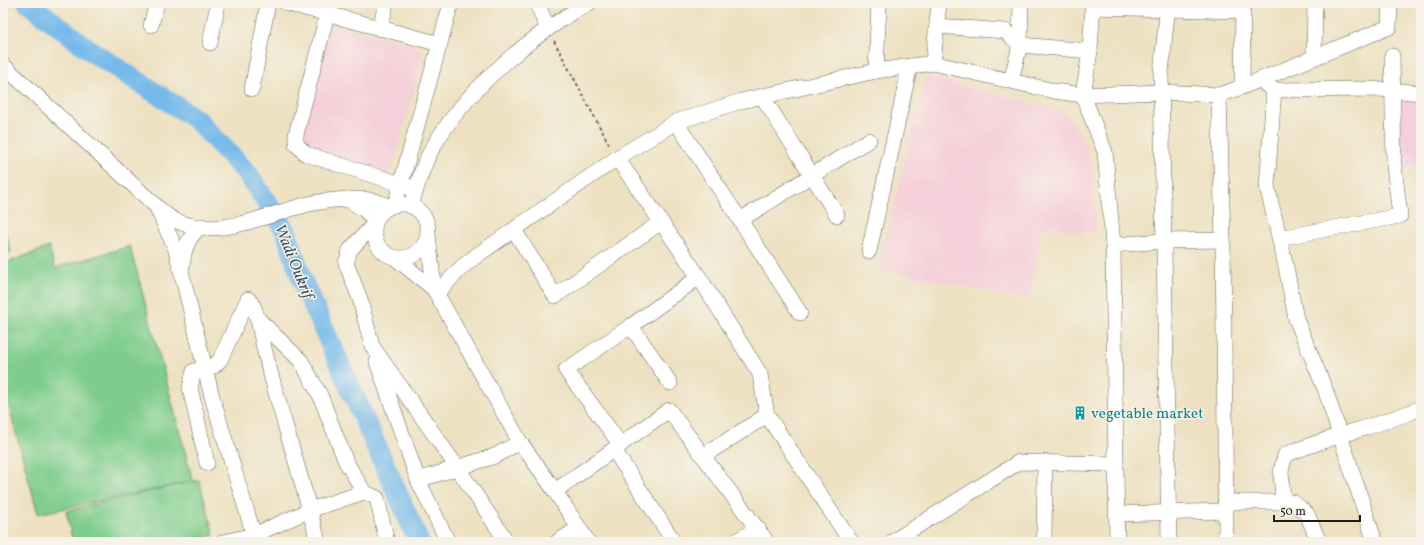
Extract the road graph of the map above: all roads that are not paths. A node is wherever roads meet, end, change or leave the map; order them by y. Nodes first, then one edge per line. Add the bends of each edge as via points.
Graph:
1 (157, 3) edge
2 (218, 3) edge
3 (268, 3) edge
4 (286, 3) edge
5 (386, 3) edge
6 (451, 3) edge
7 (537, 3) edge
8 (589, 3) edge
9 (879, 3) edge
10 (939, 3) edge
11 (1021, 3) edge
12 (1315, 3) edge
13 (1390, 3) edge
14 (1093, 5) edge
15 (1168, 6) edge
16 (1243, 7) edge
17 (329, 9) edge
18 (151, 25) dead end
19 (937, 26) junction
20 (380, 29) junction
21 (548, 29) junction
22 (210, 43) dead end
23 (440, 44) junction
24 (1020, 45) junction
25 (1090, 51) junction
26 (1392, 56) dead end
27 (1314, 58) junction
28 (933, 63) junction
29 (3, 65) edge
30 (910, 66) junction
31 (876, 71) junction
32 (1011, 81) junction
33 (1258, 81) junction
34 (1242, 87) junction
35 (252, 89) dead end
36 (1274, 90) junction
37 (1391, 90) junction
38 (1162, 92) junction
39 (1421, 93) edge
40 (1083, 95) junction
41 (1219, 95) junction
42 (762, 96) junction
43 (676, 122) junction
44 (869, 140) dead end
45 (616, 158) junction
46 (812, 175) junction
47 (401, 184) junction
48 (416, 189) junction
49 (347, 199) junction
50 (392, 206) junction
51 (411, 206) junction
52 (157, 207) junction
53 (837, 215) dead end
54 (740, 220) junction
55 (661, 222) junction
56 (375, 223) junction
57 (202, 226) junction
58 (514, 230) junction
59 (428, 234) junction
60 (1279, 238) junction
61 (1223, 240) junction
62 (1163, 241) junction
63 (1113, 245) junction
64 (350, 250) junction
65 (382, 251) junction
66 (869, 251) dead end
67 (396, 258) junction
68 (181, 271) junction
69 (699, 277) junction
70 (435, 291) junction
71 (800, 313) dead end
72 (257, 318) junction
73 (631, 326) junction
74 (372, 346) junction
75 (206, 369) junction
76 (670, 383) dead end
77 (1421, 408) edge
78 (767, 415) junction
79 (1340, 436) junction
80 (520, 442) junction
81 (617, 448) junction
82 (703, 456) junction
83 (207, 463) dead end
84 (1045, 463) junction
85 (1116, 464) junction
86 (457, 467) junction
87 (418, 480) junction
88 (555, 491) junction
89 (364, 492) junction
90 (1283, 502) junction
91 (1225, 507) junction
92 (310, 510) junction
93 (1169, 512) junction
94 (1116, 514) junction
95 (579, 528) junction
96 (758, 528) junction
97 (255, 538) edge
98 (224, 542) edge
99 (318, 542) edge
100 (387, 542) edge
101 (448, 542) edge
102 (507, 542) edge
103 (557, 542) edge
104 (588, 542) edge
105 (674, 542) edge
106 (735, 542) edge
107 (767, 542) edge
108 (851, 542) edge
109 (892, 542) edge
110 (1044, 542) edge
111 (1117, 542) edge
112 (1169, 542) edge
113 (1224, 542) edge
114 (1319, 542) edge
115 (1375, 542) edge

1 - 18 street
2 - 22 street
3 - 35 street
4 - 17 street
5 - 20 street
6 - 23 street
7 - 21 street
8 - 21 street
9 - 31 street
10 - 19 street
11 - 24 street
12 - 27 street
13 - 27 street via 1388,27
14 - 15 street
14 - 25 street
15 - 16 street
15 - 38 street via 1161,74
16 - 34 street
17 - 20 street
17 - 47 street via 296,135 296,144 306,154
19 - 24 street via 1005,31
19 - 28 street
20 - 23 street
21 - 48 street via 519,50 465,102 431,150
23 - 47 street
24 - 25 street
24 - 32 street
25 - 40 street
26 - 37 street
27 - 33 street
28 - 30 street
28 - 32 street
29 - 52 street
30 - 31 street
30 - 66 street
31 - 42 street
32 - 40 street
33 - 34 street
33 - 36 street
34 - 41 street
36 - 37 street
36 - 60 street via 1267,186
37 - 39 street
37 - 60 street via 1394,166 1400,216
38 - 40 street
38 - 41 street
38 - 62 street
40 - 63 street via 1105,152
41 - 61 street
42 - 43 street
42 - 46 street
43 - 45 street
43 - 54 street
44 - 46 street
45 - 55 street
45 - 58 street
46 - 53 street
46 - 54 street
47 - 48 street
47 - 50 street
48 - 51 street
49 - 50 street via 368,199
49 - 56 street via 365,210
49 - 57 street via 319,202 237,226
50 - 51 street
50 - 56 street via 383,210
51 - 59 street via 426,220
52 - 57 street via 173,219
52 - 68 street via 171,236
54 - 71 street
55 - 58 street via 555,296
55 - 69 street
56 - 64 street
56 - 65 street via 375,241
57 - 68 street via 189,239
58 - 70 street via 463,266
59 - 67 street via 417,253 410,257
59 - 70 street
60 - 79 street via 1296,319 1326,389
61 - 62 street
61 - 91 street
62 - 63 street
62 - 93 street
63 - 85 street
64 - 65 street
64 - 74 street via 346,263 358,293
65 - 67 street
67 - 70 street
68 - 75 street
69 - 73 street
69 - 78 street via 760,374
70 - 80 street
72 - 75 street via 252,302 248,299 220,360
72 - 89 street via 301,361 320,396 346,462
72 - 92 street
73 - 76 street
73 - 81 street via 566,370
74 - 86 street
74 - 87 street
75 - 83 street via 194,372 190,388
75 - 97 street via 212,397
77 - 79 street
78 - 82 street
78 - 108 street
79 - 90 street via 1318,441 1285,455 1281,471
79 - 115 street
80 - 86 street via 495,456 468,466
80 - 88 street
81 - 82 street via 670,410
81 - 88 street
81 - 105 street
82 - 96 street
84 - 85 street
84 - 109 street via 1019,462
84 - 110 street
85 - 94 street
86 - 87 street
86 - 102 street
87 - 101 street
88 - 95 street
89 - 92 street
89 - 100 street via 377,498
90 - 91 street
90 - 114 street via 1293,502 1307,514
91 - 93 street
91 - 113 street
92 - 97 street
92 - 99 street
93 - 94 street
93 - 112 street
94 - 111 street
95 - 103 street
95 - 104 street
96 - 106 street
96 - 107 street
97 - 98 street

